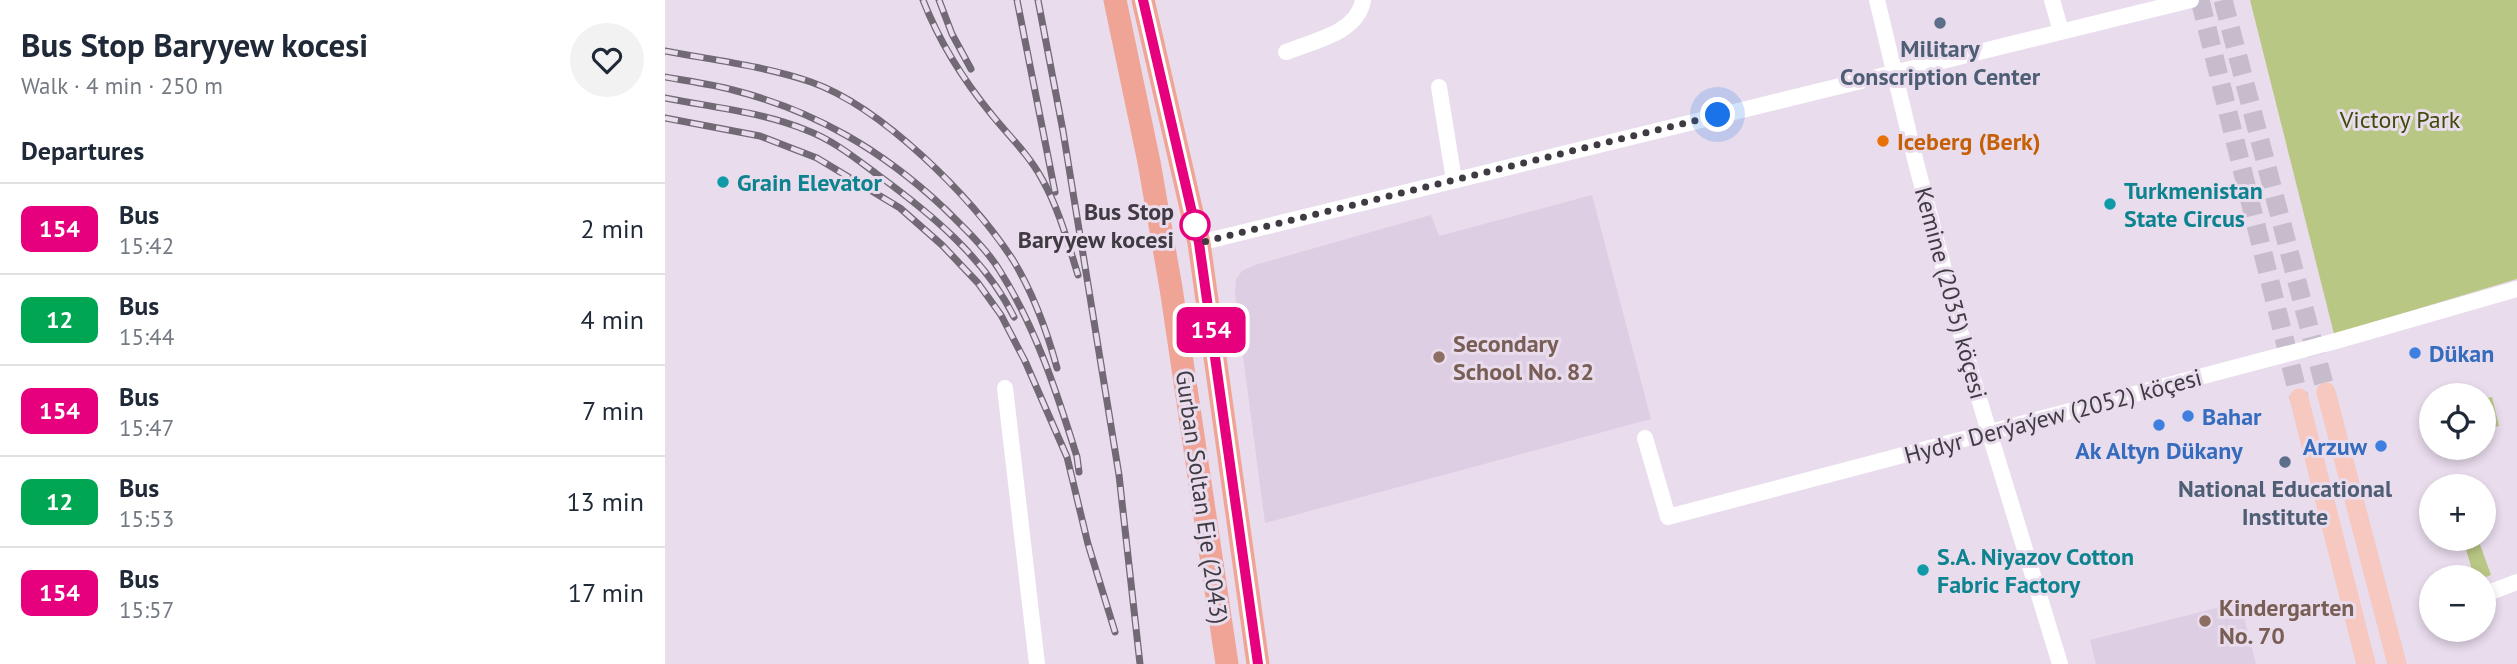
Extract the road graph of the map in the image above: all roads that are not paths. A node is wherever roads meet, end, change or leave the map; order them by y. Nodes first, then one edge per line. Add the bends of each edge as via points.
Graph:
1 (1115, 0) edge
2 (1143, 0) edge
3 (1363, 0) edge
4 (1877, 0) edge
5 (2052, 0) edge
6 (2191, 0) edge
7 (2061, 31) junction
8 (1286, 52) dead end
9 (1895, 71) junction
10 (1439, 87) dead end
11 (1454, 180) junction
12 (1199, 243) junction
13 (2517, 289) edge
14 (1005, 388) dead end
15 (2326, 392) tunnel mouth
16 (2299, 398) tunnel mouth
17 (1988, 433) junction
18 (1645, 438) dead end
19 (2517, 582) edge
20 (2496, 590) edge
21 (1037, 664) edge
22 (1227, 664) edge
23 (1258, 664) edge
24 (2060, 664) edge
25 (2366, 664) edge
26 (2397, 664) edge

1 - 22 highway, Gurban Soltan Eje (2043) via 1169,276
2 - 12 highway, Gurban Soltan Eje (2043)
3 - 8 street via 1358,15 1340,31
4 - 9 street, Kemine (2035) köçesi
5 - 7 street
6 - 7 street
7 - 9 street
9 - 11 street
9 - 17 street, Kemine (2035) köçesi
10 - 11 street
11 - 12 street
12 - 23 highway, Gurban Soltan Eje (2043)
13 - 17 street, Hydyr Derýaýew (2052) köçesi
14 - 21 street
15 - 26 main road
16 - 25 main road
17 - 18 street, Hydyr Derýaýew (2052) köçesi via 1668,517
17 - 24 street, Kemine (2035) köçesi
19 - 20 street

